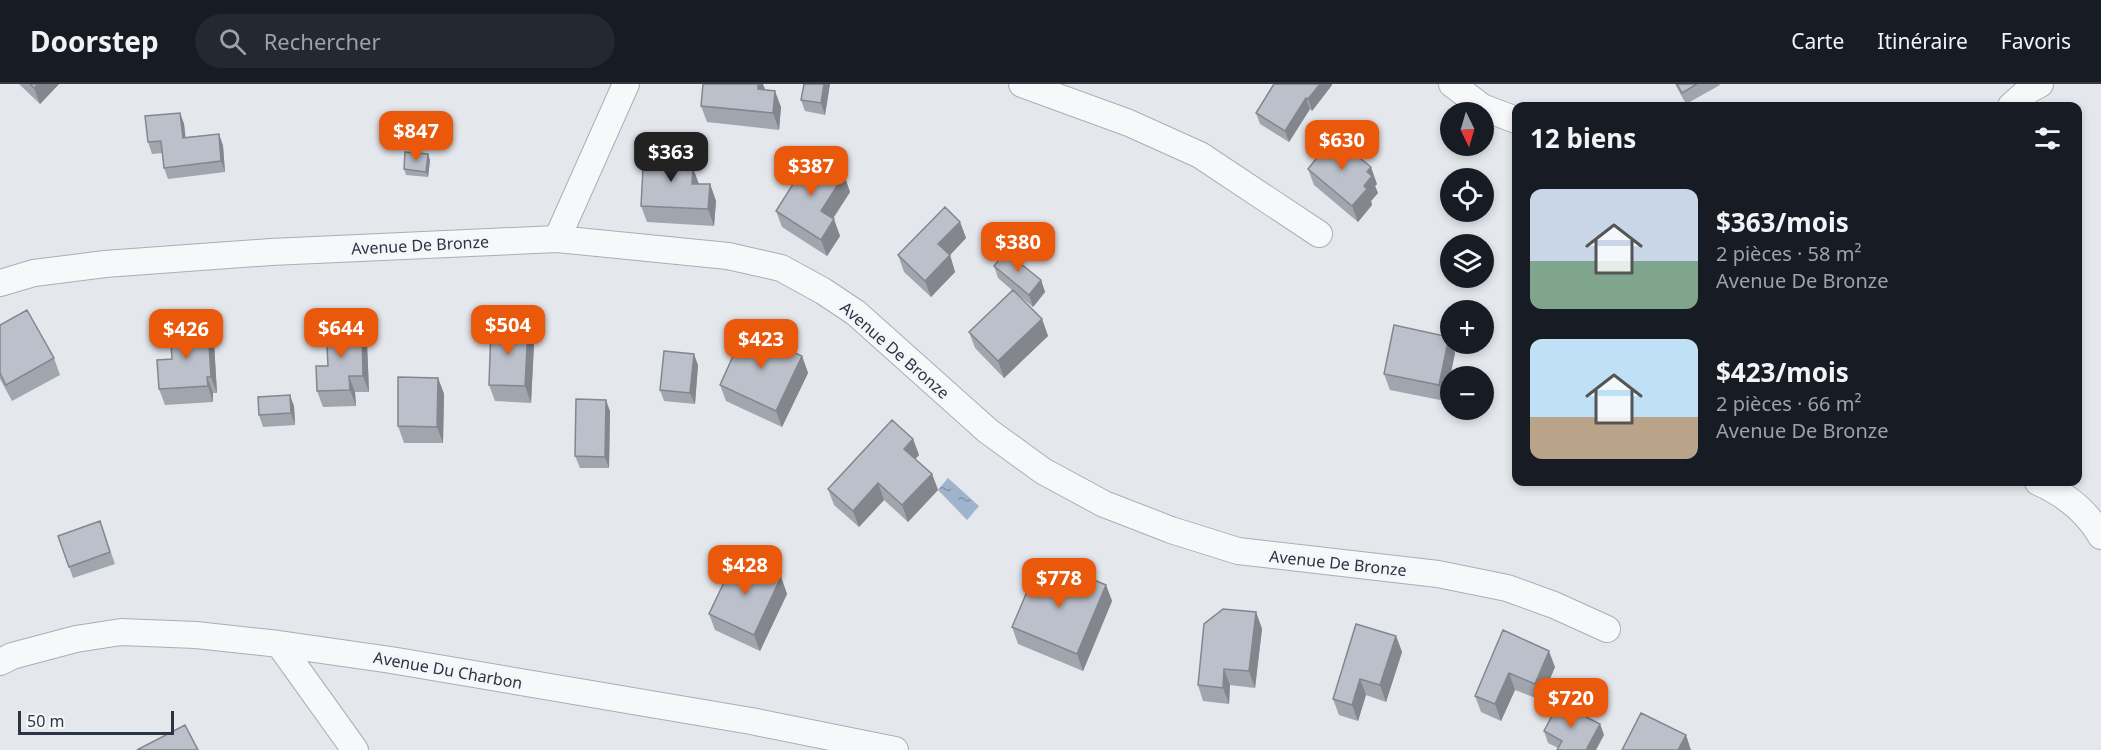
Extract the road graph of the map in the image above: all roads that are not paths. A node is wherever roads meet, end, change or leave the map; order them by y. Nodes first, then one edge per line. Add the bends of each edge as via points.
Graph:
1 (626, 84) edge
2 (1022, 84) edge
3 (2040, 84) edge
4 (1455, 85) edge
5 (2016, 102) edge
6 (1512, 118) edge
7 (1319, 234) dead end
8 (557, 239) junction
9 (0, 283) edge
10 (2047, 486) edge
11 (2101, 536) edge
12 (1607, 629) dead end
13 (279, 644) junction
14 (0, 662) edge
15 (356, 750) edge
16 (895, 750) edge

1 - 8 street
2 - 7 street via 1118,119 1200,155
3 - 5 street
4 - 6 street via 1482,107
8 - 9 street, Avenue De Bronze via 105,264 34,273
8 - 12 street, Avenue De Bronze via 718,255 781,268 856,313 988,431 1043,471 1104,504 1171,530 1238,551 1438,574 1507,588 1554,604
10 - 11 street via 2061,492 2092,520
13 - 14 street, Avenue Du Charbon via 121,632 76,639
13 - 15 street
13 - 16 street, Avenue Du Charbon via 648,702

